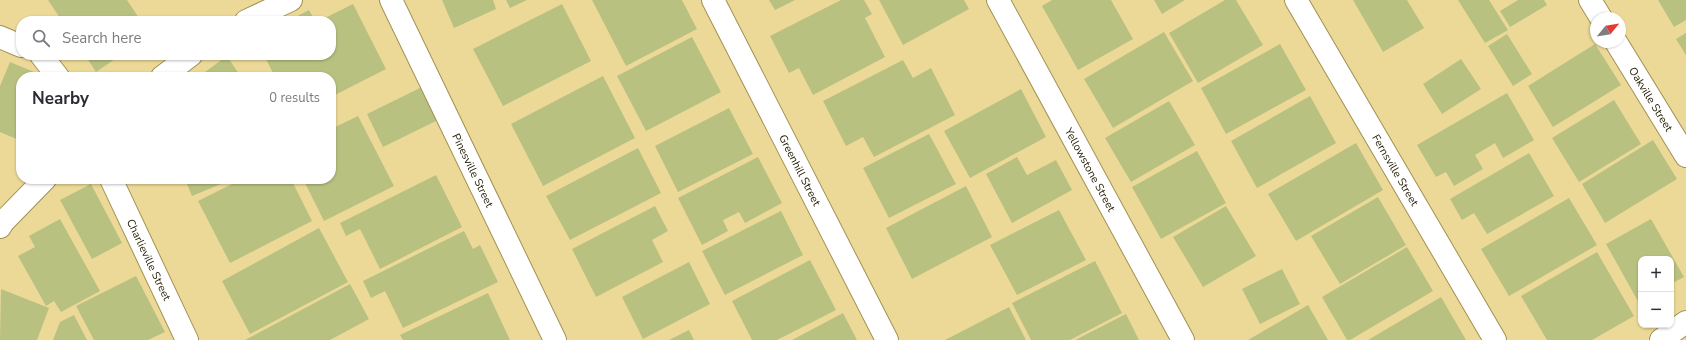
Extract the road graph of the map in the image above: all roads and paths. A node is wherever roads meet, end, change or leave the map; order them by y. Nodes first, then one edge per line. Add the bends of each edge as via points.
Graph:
1 (291, 0) edge
2 (392, 0) edge
3 (713, 0) edge
4 (998, 0) edge
5 (1296, 0) edge
6 (1590, 0) edge
7 (1597, 12) edge
8 (257, 16) edge
9 (0, 37) edge
10 (16, 44) edge
11 (1620, 48) edge
12 (45, 60) edge
13 (184, 60) edge
14 (54, 72) edge
15 (169, 72) edge
16 (1686, 156) edge
17 (40, 184) edge
18 (113, 184) edge
19 (0, 227) edge
20 (1686, 322) edge
21 (187, 340) edge
22 (555, 340) edge
23 (887, 340) edge
24 (1183, 340) edge
25 (1494, 340) edge
26 (1661, 340) edge

1 - 8 street
2 - 22 street, Pinesville Street
3 - 23 street, Greenhill Street
4 - 24 street, Yellowstone Street
5 - 25 street, Fernsville Street
6 - 7 street
9 - 10 street
11 - 16 street, Oakville Street
12 - 14 street
13 - 15 street
17 - 19 street
18 - 21 street, Charlieville Street
20 - 26 street

